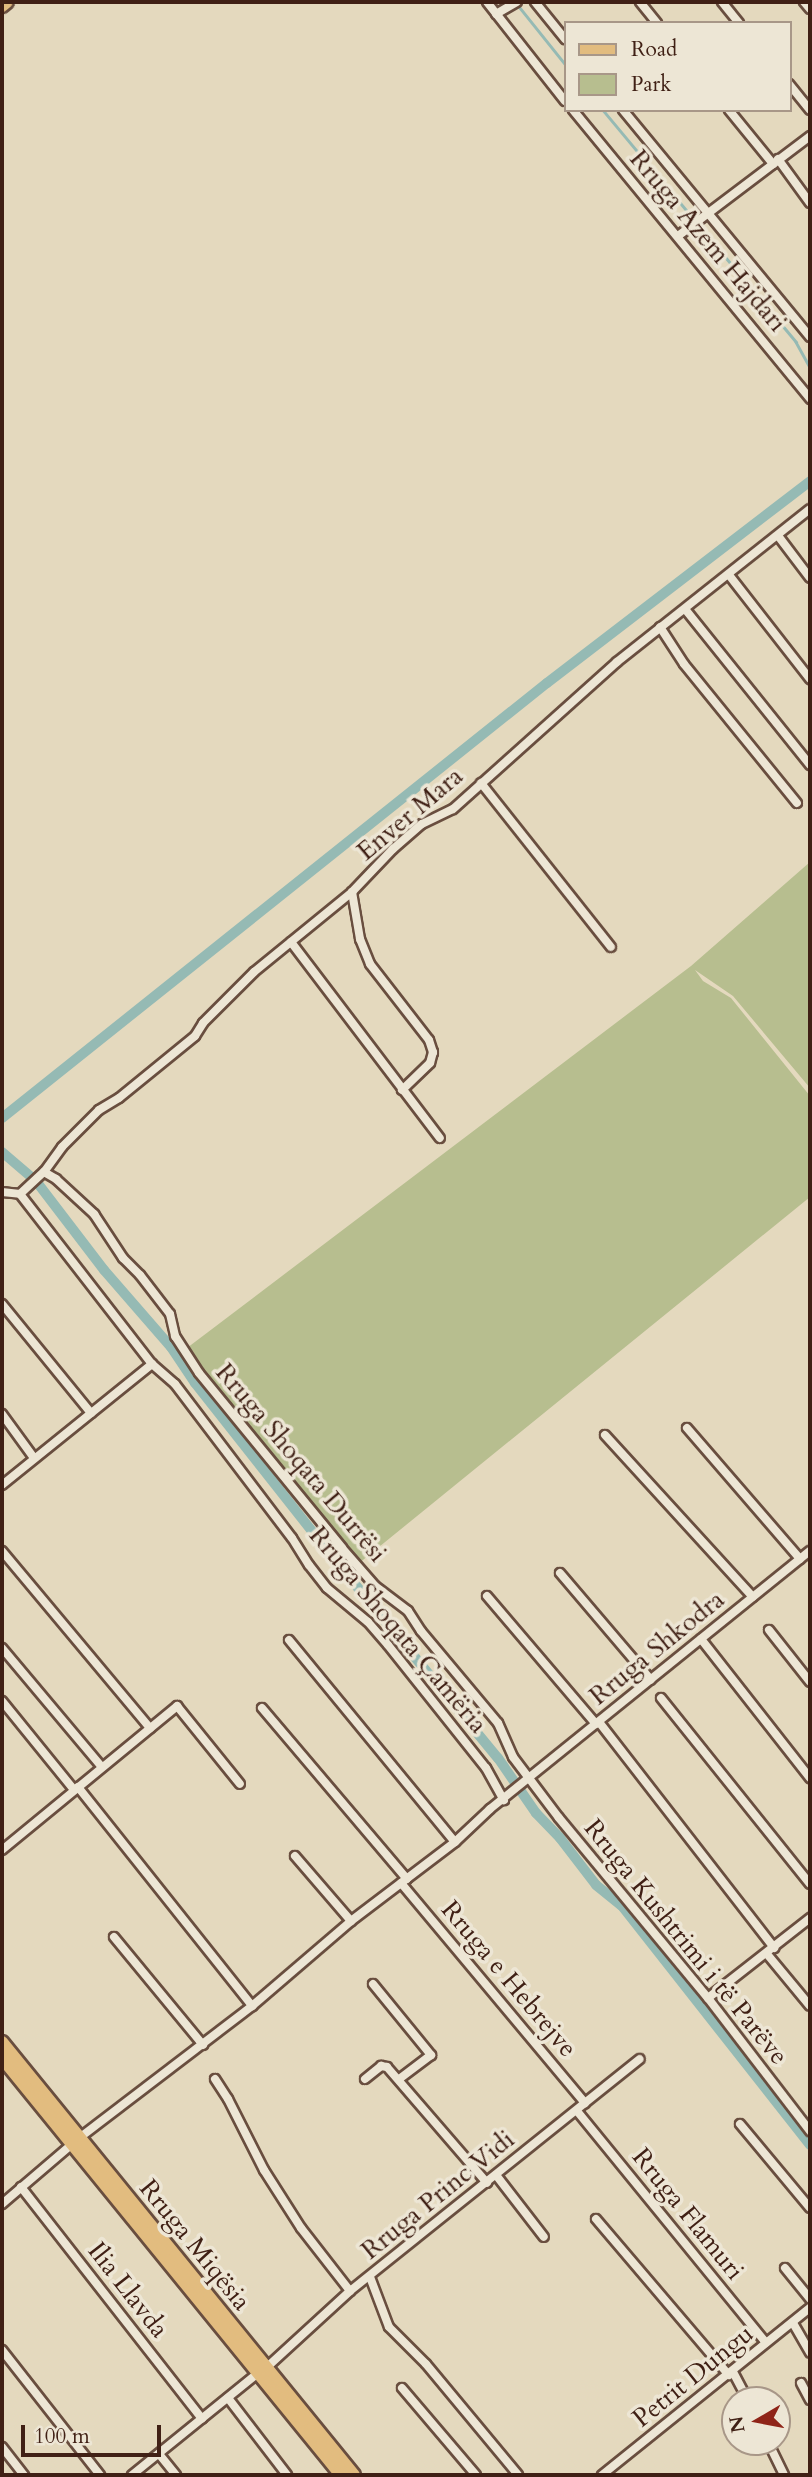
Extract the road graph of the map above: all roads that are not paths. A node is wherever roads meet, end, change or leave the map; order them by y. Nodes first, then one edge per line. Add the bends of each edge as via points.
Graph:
1 (7, 2) edge
2 (487, 2) edge
3 (517, 2) edge
4 (535, 2) edge
5 (640, 2) edge
6 (722, 2) edge
7 (804, 2) edge
8 (2, 6) edge
9 (810, 9) edge
10 (496, 14) junction
11 (655, 21) edge
12 (737, 21) edge
13 (564, 38) edge
14 (791, 86) edge
15 (564, 100) edge
16 (810, 110) edge
17 (575, 112) edge
18 (625, 112) edge
19 (731, 112) edge
20 (810, 136) edge
21 (775, 161) junction
22 (810, 203) edge
23 (709, 212) junction
24 (678, 236) junction
25 (810, 337) edge
26 (810, 399) edge
27 (810, 509) edge
28 (779, 537) junction
29 (729, 575) junction
30 (810, 578) edge
31 (685, 609) junction
32 (660, 627) junction
33 (810, 680) edge
34 (810, 765) edge
35 (481, 783) junction
36 (797, 803) dead end
37 (352, 892) junction
38 (291, 942) junction
39 (611, 947) dead end
40 (402, 1090) junction
41 (440, 1138) dead end
42 (44, 1172) junction
43 (2, 1192) edge
44 (21, 1193) junction
45 (2, 1304) edge
46 (152, 1364) junction
47 (91, 1413) junction
48 (2, 1414) edge
49 (687, 1428) dead end
50 (605, 1435) dead end
51 (34, 1458) junction
52 (2, 1485) edge
53 (2, 1551) edge
54 (810, 1551) edge
55 (800, 1559) junction
56 (560, 1573) dead end
57 (487, 1596) dead end
58 (753, 1597) junction
59 (769, 1630) dead end
60 (289, 1640) dead end
61 (701, 1640) junction
62 (2, 1647) edge
63 (650, 1680) junction
64 (810, 1682) edge
65 (661, 1698) dead end
66 (2, 1701) edge
67 (262, 1708) dead end
68 (597, 1723) junction
69 (150, 1728) junction
70 (102, 1767) junction
71 (530, 1778) junction
72 (810, 1779) edge
73 (240, 1784) dead end
74 (76, 1788) junction
75 (507, 1797) junction
76 (455, 1842) junction
77 (2, 1850) edge
78 (295, 1856) dead end
79 (404, 1881) junction
80 (810, 1884) edge
81 (810, 1918) edge
82 (351, 1921) junction
83 (114, 1937) dead end
84 (770, 1951) junction
85 (373, 1984) dead end
86 (708, 1998) junction
87 (251, 2006) junction
88 (810, 2006) edge
89 (2, 2042) edge
90 (203, 2045) junction
91 (2, 2058) edge
92 (640, 2059) dead end
93 (215, 2079) dead end
94 (365, 2079) dead end
95 (398, 2079) junction
96 (585, 2103) junction
97 (577, 2111) junction
98 (740, 2124) dead end
99 (810, 2131) edge
100 (75, 2142) junction
101 (496, 2175) junction
102 (487, 2183) junction
103 (21, 2187) junction
104 (2, 2204) edge
105 (810, 2208) edge
106 (596, 2219) dead end
107 (544, 2237) dead end
108 (785, 2268) dead end
109 (370, 2277) junction
110 (350, 2291) junction
111 (810, 2299) edge
112 (810, 2308) edge
113 (793, 2323) junction
114 (766, 2343) junction
115 (2, 2350) edge
116 (810, 2353) edge
117 (262, 2370) junction
118 (731, 2373) junction
119 (802, 2383) dead end
120 (739, 2386) edge
121 (402, 2388) dead end
122 (228, 2398) junction
123 (810, 2400) edge
124 (202, 2419) junction
125 (2, 2447) edge
126 (159, 2454) junction
127 (775, 2456) edge
128 (606, 2474) edge
129 (24, 2475) edge
130 (100, 2475) edge
131 (132, 2475) edge
132 (176, 2475) edge
133 (287, 2475) edge
134 (341, 2475) edge
135 (354, 2475) edge
136 (476, 2475) edge
137 (518, 2475) edge
138 (784, 2475) edge

1 - 8 main road
2 - 10 street
3 - 10 street
4 - 13 street
5 - 11 street
6 - 12 street
7 - 9 street
10 - 15 street
14 - 16 street
17 - 24 street, Rruga Azem Hajdari
18 - 23 street, Rruga Azem Hajdari
19 - 21 street
20 - 21 street
21 - 22 street
21 - 23 street
23 - 24 street
23 - 25 street, Rruga Azem Hajdari
24 - 26 street, Rruga Azem Hajdari
27 - 28 street, Enver Mara
28 - 29 street, Enver Mara
28 - 30 street
29 - 31 street, Enver Mara
29 - 33 street
31 - 32 street, Enver Mara
31 - 34 street
32 - 35 street, Enver Mara
32 - 36 street via 684,664
35 - 37 street, Enver Mara via 453,809 412,832
35 - 39 street
37 - 38 street, Enver Mara
37 - 40 street via 360,940 374,971 429,1040 433,1052 430,1063
38 - 40 street
38 - 42 street, Enver Mara via 244,981 195,1036 99,1110
40 - 41 street
42 - 44 street, Enver Mara
42 - 71 street, Rruga Shoqata Durrësi via 94,1214 123,1258 170,1314 175,1336 199,1373 342,1549 375,1586 408,1611 498,1723 508,1749
43 - 44 street
44 - 46 street, Rruga Shoqata Çamëria
45 - 47 street
46 - 47 street
46 - 75 street, Rruga Shoqata Çamëria via 175,1384 327,1588 388,1645
47 - 51 street
48 - 51 street
49 - 55 street
50 - 58 street
51 - 52 street
53 - 69 street
54 - 55 street, Rruga Shkodra
55 - 58 street, Rruga Shkodra
56 - 63 street
57 - 68 street
58 - 61 street, Rruga Shkodra
59 - 64 street
60 - 76 street
61 - 63 street, Rruga Shkodra
61 - 72 street
62 - 70 street
63 - 68 street, Rruga Shkodra
65 - 80 street
66 - 74 street
67 - 79 street, Rruga e Hebrejve
68 - 71 street, Rruga Shkodra
68 - 84 street
69 - 70 street
69 - 73 street via 177,1706
70 - 74 street
71 - 75 street, Rruga Shkodra
71 - 86 street, Rruga Kushtrimi i të Parëve
74 - 77 street
74 - 87 street
75 - 76 street, Rruga Shkodra
76 - 79 street, Rruga Shkodra
78 - 82 street
79 - 82 street, Rruga Shkodra
79 - 96 street, Rruga e Hebrejve
81 - 84 street
82 - 87 street, Rruga Shkodra
83 - 90 street
84 - 86 street
84 - 88 street
85 - 95 street via 430,2055
86 - 99 street, Rruga Kushtrimi i të Parëve
87 - 90 street, Rruga Shkodra
89 - 100 main road, Rruga Miqësia
90 - 100 street, Rruga Shkodra
91 - 100 main road, Rruga Miqësia
92 - 96 street, Rruga Princ Vidi
93 - 110 street via 264,2170
94 - 95 street via 381,2066
95 - 102 street
96 - 97 street, Rruga Princ Vidi
97 - 101 street, Rruga Princ Vidi
97 - 114 street, Rruga Flamuri
98 - 105 street
100 - 103 street, Rruga Shkodra
100 - 117 main road, Rruga Miqësia
101 - 102 street, Rruga Princ Vidi
101 - 107 street
102 - 109 street, Rruga Princ Vidi
103 - 104 street, Rruga Shkodra
103 - 124 street, Ilia Llavda
106 - 118 street
108 - 111 street
109 - 110 street, Rruga Princ Vidi
109 - 137 street via 390,2327
110 - 117 street, Rruga Princ Vidi
112 - 113 street, Petrit Dungu
113 - 114 street, Petrit Dungu
113 - 116 street
114 - 118 street, Petrit Dungu
115 - 130 street
117 - 122 street, Rruga Princ Vidi
117 - 134 main road, Rruga Miqësia
117 - 135 main road, Rruga Miqësia
118 - 120 street
118 - 128 street, Petrit Dungu
119 - 123 street
121 - 136 street
122 - 124 street, Rruga Princ Vidi
122 - 133 street
124 - 126 street, Rruga Princ Vidi
125 - 129 street
126 - 131 street, Rruga Princ Vidi
126 - 132 street
127 - 138 street

